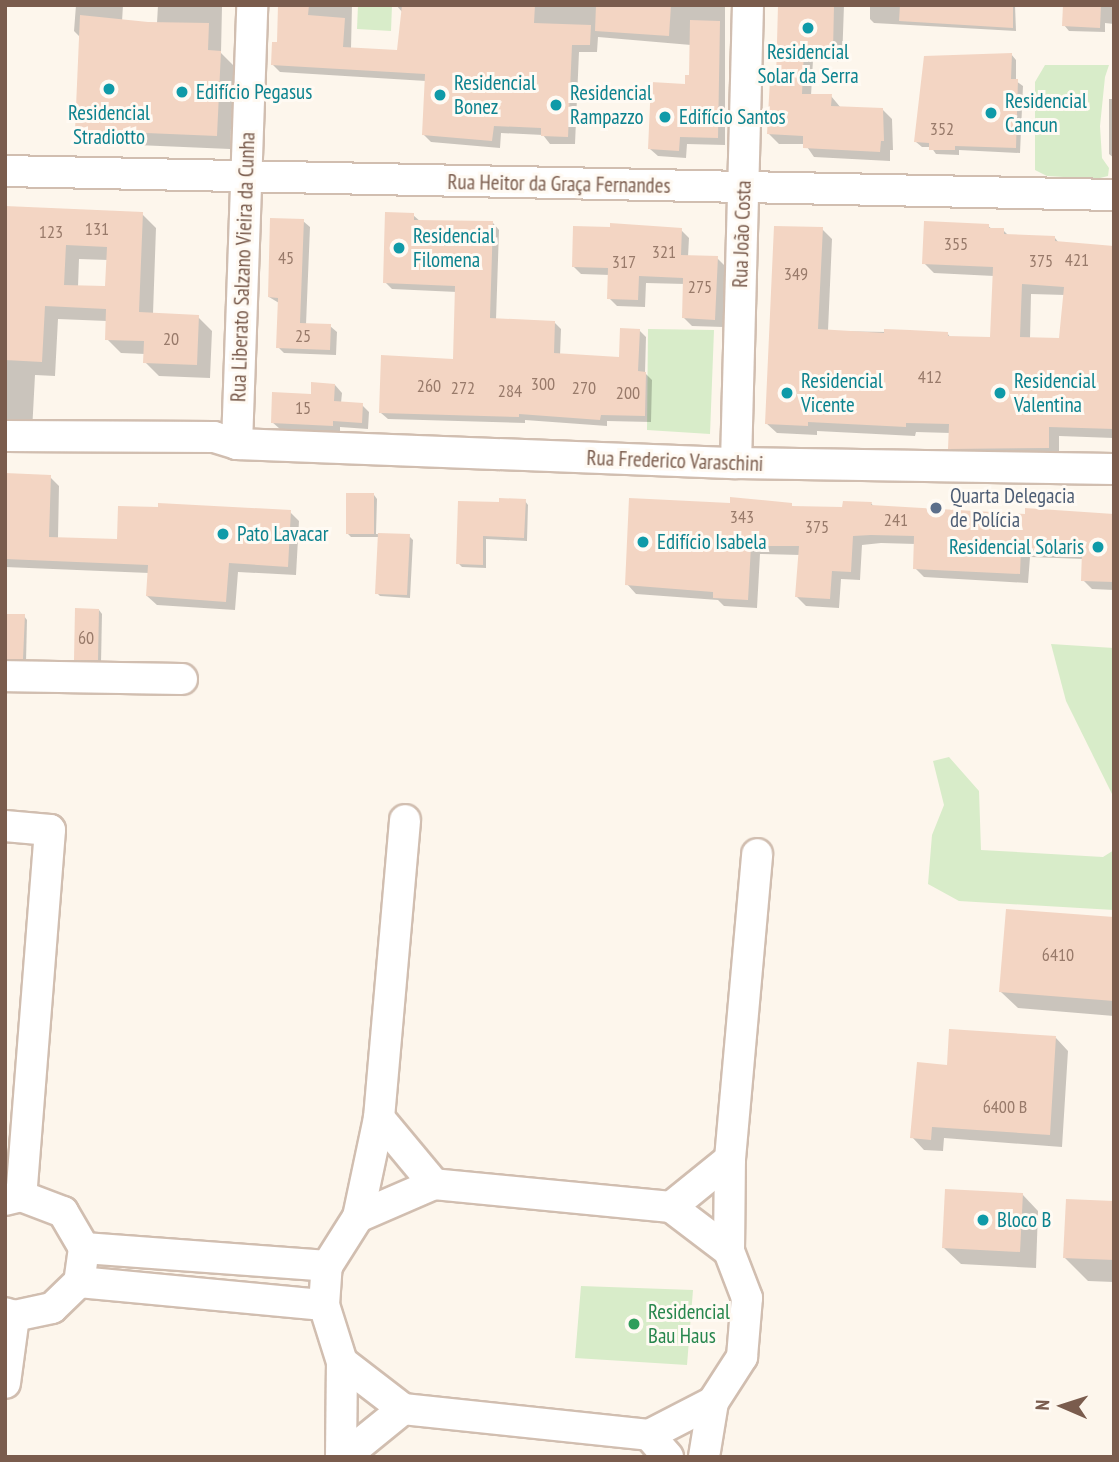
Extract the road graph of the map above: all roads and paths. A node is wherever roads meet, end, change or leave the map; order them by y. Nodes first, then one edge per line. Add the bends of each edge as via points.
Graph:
1 (252, 5) edge
2 (748, 5) edge
3 (5, 170) edge
4 (246, 177) junction
5 (743, 188) junction
6 (1114, 195) edge
7 (5, 436) edge
8 (237, 444) junction
9 (736, 463) junction
10 (1114, 469) edge
11 (5, 676) edge
12 (182, 679) dead end
13 (405, 820) dead end
14 (5, 826) edge
15 (757, 854) dead end
16 (379, 1118) junction
17 (730, 1159) junction
18 (435, 1184) junction
19 (13, 1198) edge
20 (670, 1207) junction
21 (358, 1217) junction
22 (84, 1248) junction
23 (729, 1251) junction
24 (327, 1266) junction
25 (79, 1282) junction
26 (324, 1305) junction
27 (9, 1315) edge
28 (342, 1362) junction
29 (5, 1383) edge
30 (713, 1402) junction
31 (403, 1409) junction
32 (659, 1446) edge
33 (342, 1457) edge
34 (704, 1457) edge

1 - 4 street, Rua Liberato Salzano Vieira da Cunha
2 - 5 street, Rua João Costa
3 - 4 street, Rua Heitor da Graça Fernandes
4 - 5 street, Rua Heitor da Graça Fernandes
4 - 8 street, Rua Liberato Salzano Vieira da Cunha
5 - 6 street, Rua Heitor da Graça Fernandes
5 - 9 street, Rua João Costa
7 - 8 street, Rua Frederico Varaschini via 214,438
8 - 9 street, Rua Frederico Varaschini
9 - 10 street, Rua Frederico Varaschini
11 - 12 street
13 - 16 street
14 - 19 street via 50,830
15 - 17 street
16 - 18 street
16 - 21 street
17 - 20 street
17 - 23 street
18 - 20 street
18 - 21 street
19 - 22 street via 63,1212
20 - 23 street
21 - 24 street
22 - 24 street
22 - 25 street
23 - 30 street via 747,1298 742,1357
24 - 26 street
25 - 26 street
25 - 27 street via 52,1308
26 - 28 street
27 - 29 street
28 - 31 street
28 - 33 street
30 - 32 street
30 - 34 street
31 - 32 street
31 - 33 street

